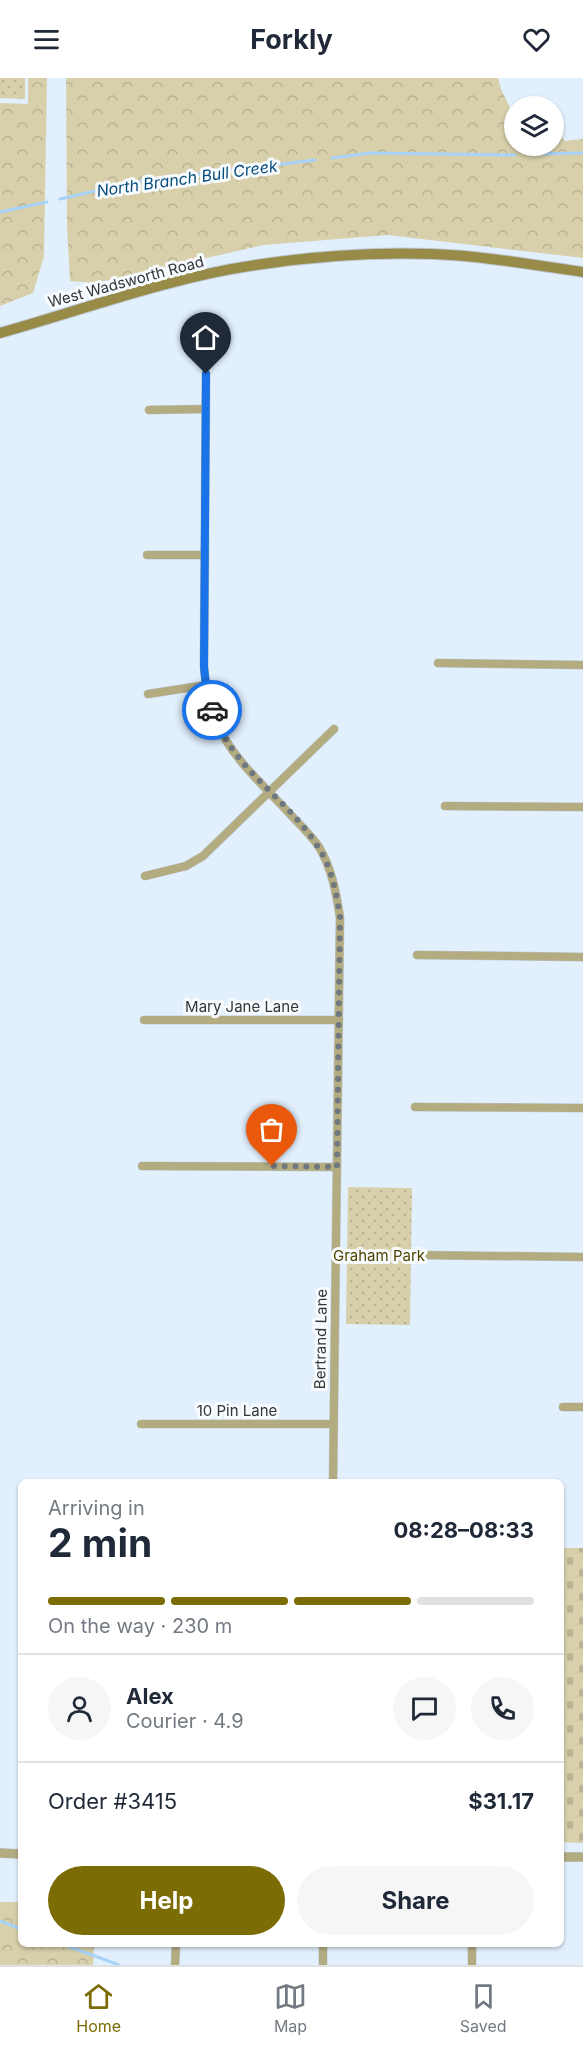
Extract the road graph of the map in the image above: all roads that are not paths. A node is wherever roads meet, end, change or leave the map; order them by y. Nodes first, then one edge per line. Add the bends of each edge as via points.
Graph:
1 (583, 272) edge
2 (0, 333) edge
3 (206, 374) dead end
4 (206, 409) junction
5 (149, 410) dead end
6 (147, 555) dead end
7 (205, 555) junction
8 (438, 663) dead end
9 (583, 665) edge
10 (206, 686) junction
11 (148, 694) dead end
12 (334, 729) dead end
13 (270, 792) junction
14 (445, 806) dead end
15 (583, 807) edge
16 (145, 876) dead end
17 (417, 955) dead end
18 (583, 957) edge
19 (144, 1020) dead end
20 (339, 1020) junction
21 (415, 1107) dead end
22 (583, 1108) edge
23 (142, 1166) dead end
24 (337, 1167) junction
25 (416, 1255) dead end
26 (583, 1257) edge
27 (563, 1407) dead end
28 (583, 1407) edge
29 (141, 1424) dead end
30 (333, 1424) junction
31 (333, 1479) edge
32 (0, 1853) edge
33 (18, 1854) edge
34 (564, 1857) edge
35 (583, 1857) edge
36 (176, 1947) edge
37 (323, 1947) edge
38 (472, 1947) edge
39 (176, 1965) edge
40 (323, 1965) edge
41 (472, 1965) edge

1 - 2 main road, West Wadsworth Road via 434,254 340,255 256,265 169,282
3 - 4 street, Bertrand Lane
4 - 5 street
4 - 7 street, Bertrand Lane
6 - 7 street
7 - 10 street, Bertrand Lane
8 - 9 street
10 - 11 street
10 - 13 street, Bertrand Lane via 221,732 247,769
12 - 13 street
13 - 16 street via 203,856 186,866
13 - 20 street, Bertrand Lane via 318,846 334,885 340,917
14 - 15 street
17 - 18 street
19 - 20 street, Mary Jane Lane
20 - 24 street, Bertrand Lane
21 - 22 street
23 - 24 street
24 - 30 street, Bertrand Lane
25 - 26 street
27 - 28 street
29 - 30 street, 10 Pin Lane
30 - 31 street, Bertrand Lane
32 - 33 street
34 - 35 street
36 - 39 street
37 - 40 street
38 - 41 street

